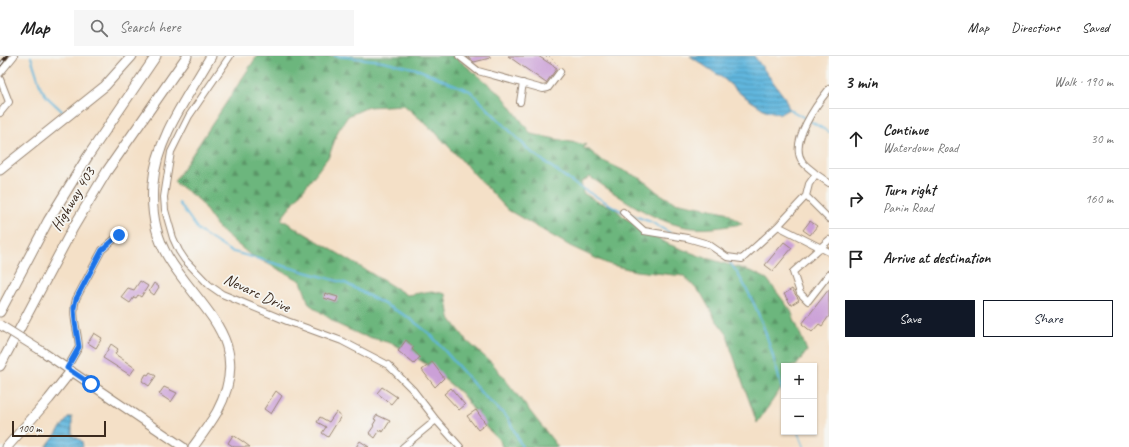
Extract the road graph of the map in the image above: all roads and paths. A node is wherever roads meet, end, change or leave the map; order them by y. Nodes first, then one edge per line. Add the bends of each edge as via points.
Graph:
1 (14, 56) edge
2 (132, 56) edge
3 (156, 56) edge
4 (187, 56) edge
5 (211, 56) edge
6 (230, 56) edge
7 (459, 56) edge
8 (546, 56) edge
9 (548, 56) edge
10 (560, 72) dead end
11 (0, 73) edge
12 (0, 79) edge
13 (523, 83) junction
14 (829, 88) edge
15 (520, 102) dead end
16 (0, 113) edge
17 (0, 170) edge
18 (816, 174) junction
19 (829, 183) edge
20 (806, 196) junction
21 (623, 212) dead end
22 (829, 219) edge
23 (778, 226) junction
24 (119, 235) dead end
25 (829, 240) edge
26 (819, 247) junction
27 (829, 252) edge
28 (829, 274) edge
29 (0, 312) edge
30 (0, 325) edge
31 (0, 366) edge
32 (69, 369) junction
33 (436, 420) junction
34 (7, 447) edge
35 (183, 447) edge
36 (193, 447) edge
37 (403, 447) edge
38 (460, 447) edge

1 - 11 street
2 - 17 highway via 105,86
3 - 29 highway, Highway 403 via 88,156 48,221
4 - 31 highway, Highway 403 via 107,172 73,228
5 - 36 highway via 160,151 153,184 154,217 163,246 180,274 215,320 225,340 229,360 228,382 217,412
6 - 33 street, Nevarc Drive via 190,116 171,152 165,210 179,252 209,285 222,294 287,322 342,341 388,366 413,390
7 - 13 street via 478,71
8 - 9 path via 546,60 559,69 560,67
10 - 13 street via 548,88 542,89
12 - 16 street via 8,102
13 - 15 street
14 - 18 street via 816,106 798,141 801,161
18 - 19 street
18 - 20 street via 809,184
20 - 22 street
20 - 23 street
21 - 23 street via 644,230 688,238 708,244 727,257 742,259
23 - 26 street
24 - 32 street via 102,250 76,299 74,308 79,347
25 - 26 street
26 - 27 street
26 - 28 street via 793,272 800,293 808,301
30 - 32 main road, bridge
32 - 34 highway via 50,399
32 - 35 main road
33 - 37 street
33 - 38 street, Nevarc Drive

